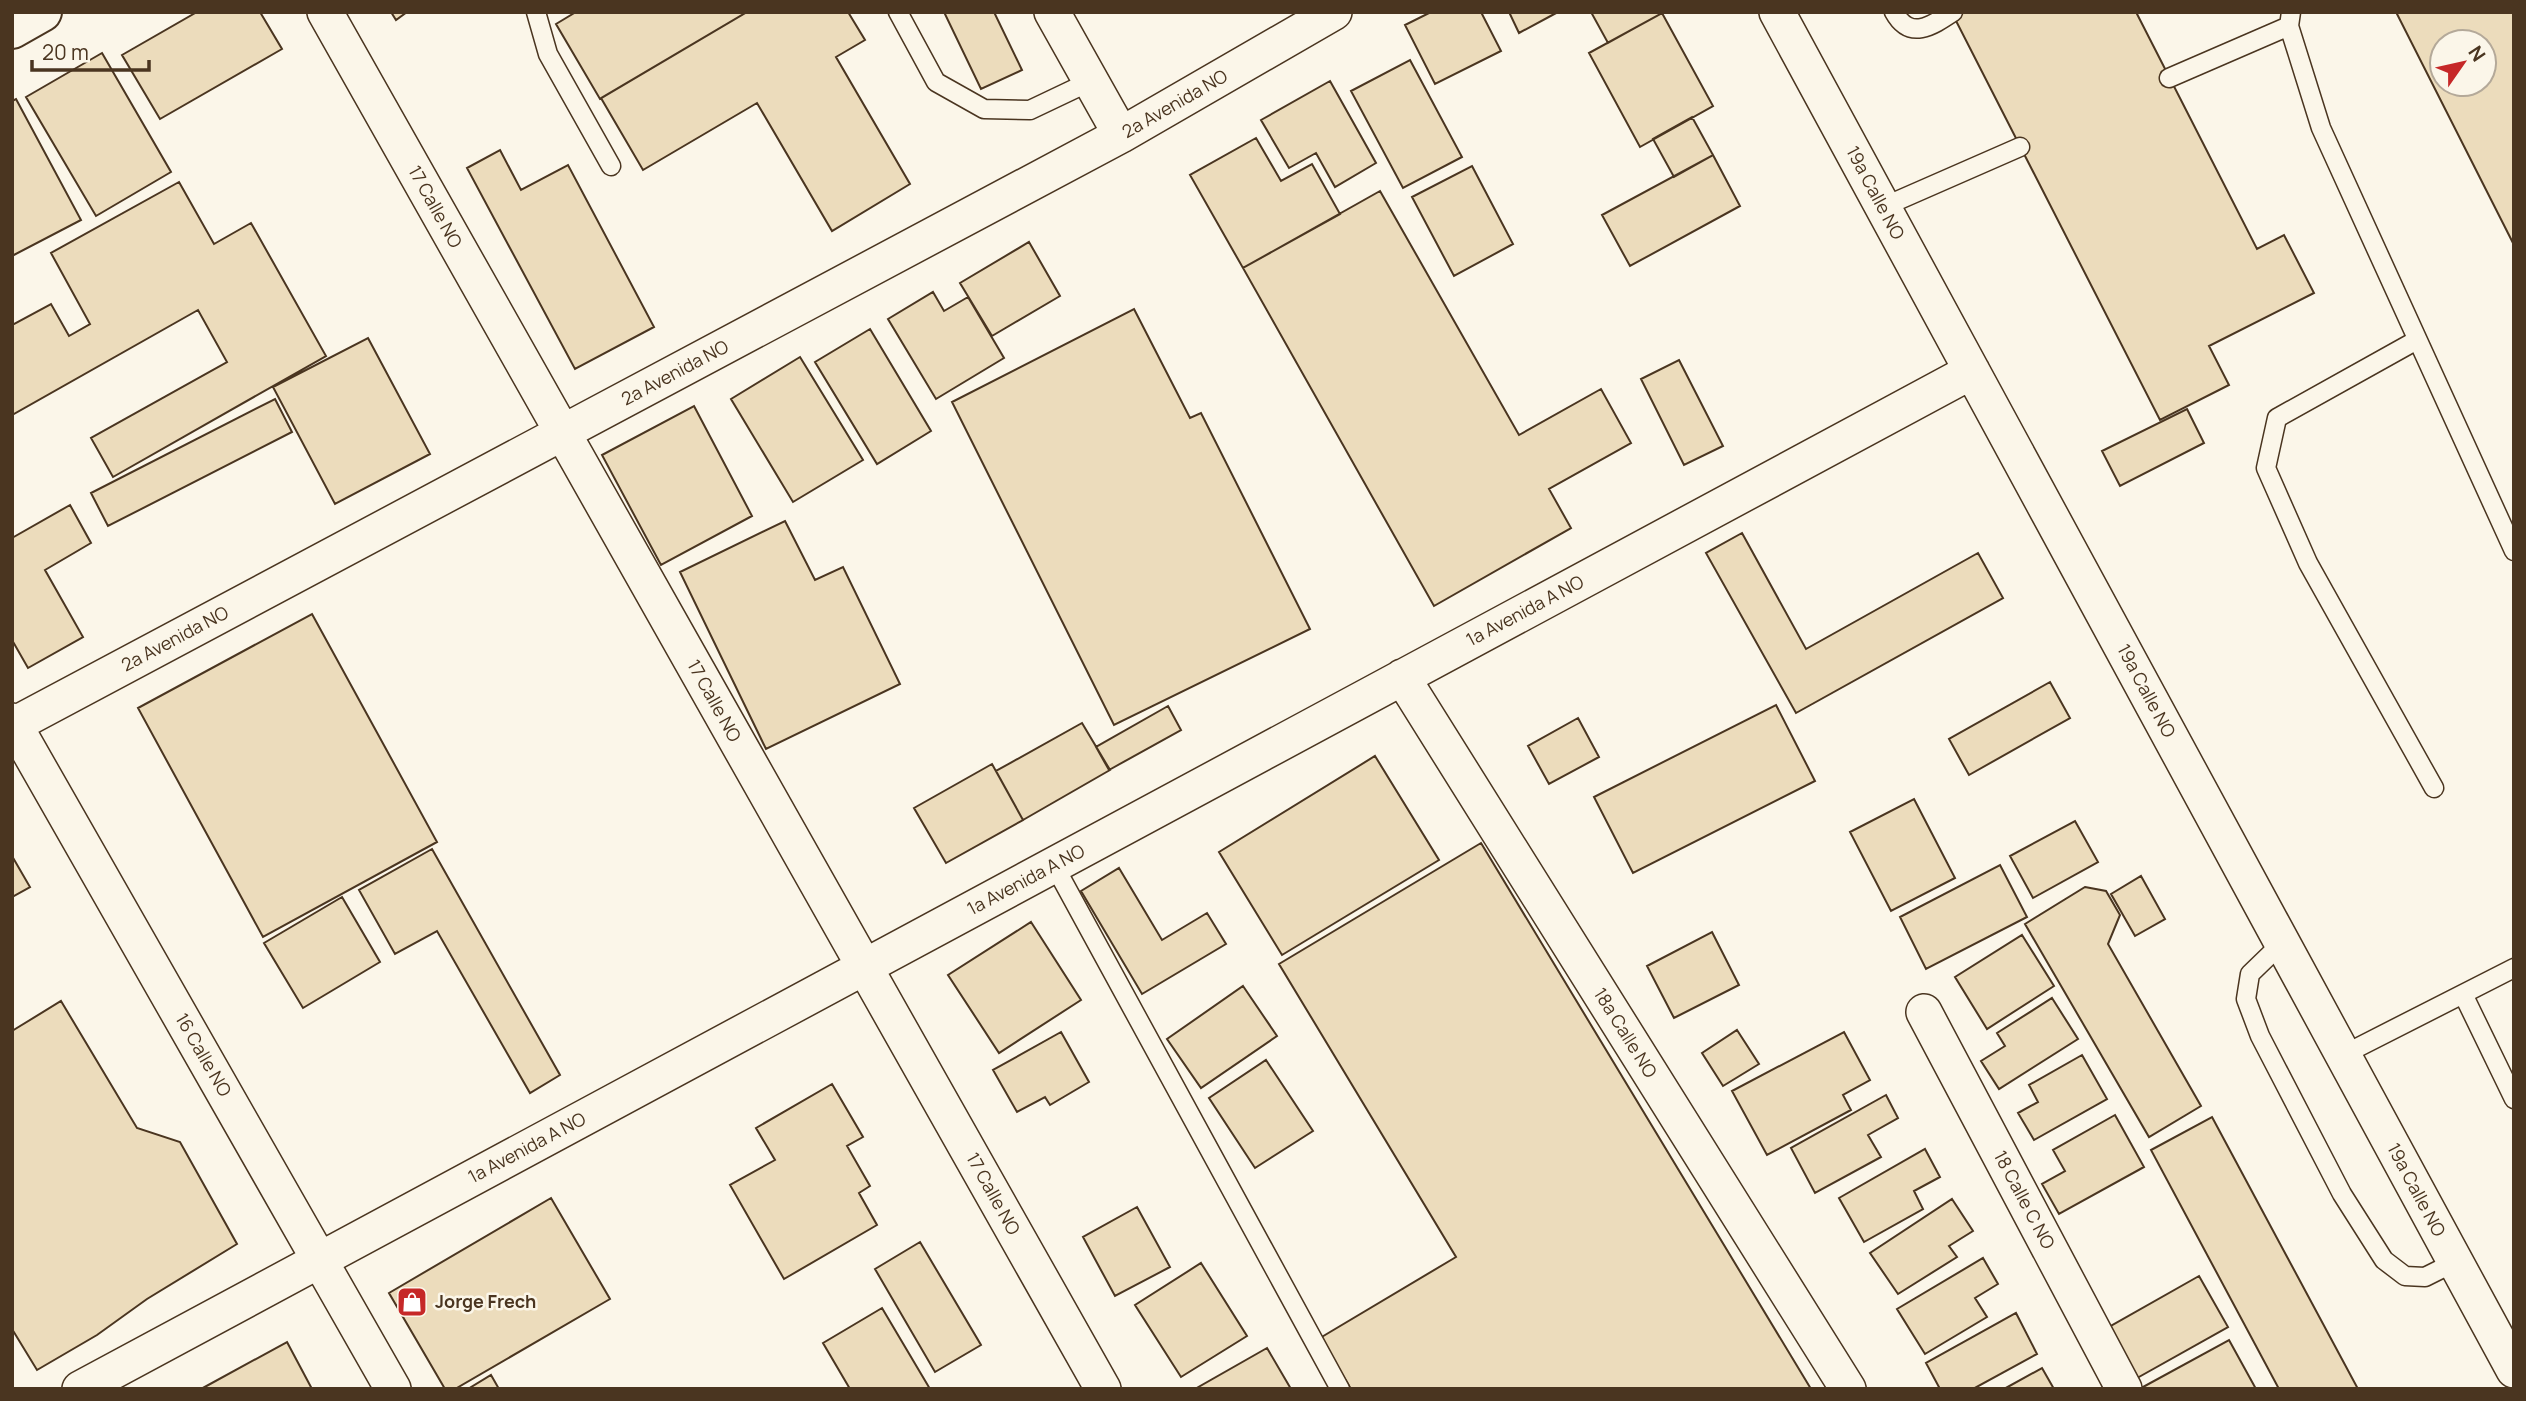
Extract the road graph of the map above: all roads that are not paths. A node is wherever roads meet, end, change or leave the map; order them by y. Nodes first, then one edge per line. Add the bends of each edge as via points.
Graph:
1 (42, 12) edge
2 (325, 12) edge
3 (536, 12) edge
4 (898, 12) edge
5 (1052, 12) edge
6 (1334, 12) edge
7 (1777, 12) edge
8 (1894, 12) edge
9 (1953, 12) edge
10 (2290, 19) edge
11 (12, 29) edge
12 (2169, 78) dead end
13 (1091, 81) junction
14 (1121, 135) junction
15 (2020, 146) dead end
16 (611, 166) dead end
17 (1883, 207) junction
18 (2417, 340) junction
19 (1972, 370) junction
20 (563, 432) junction
21 (2514, 551) edge
22 (1402, 677) junction
23 (13, 724) edge
24 (2434, 788) dead end
25 (1054, 865) junction
26 (2282, 943) junction
27 (864, 967) junction
28 (2514, 968) edge
29 (2463, 994) junction
30 (1924, 1012) dead end
31 (2343, 1055) junction
32 (2514, 1098) edge
33 (320, 1260) junction
34 (2455, 1262) junction
35 (2514, 1370) edge
36 (80, 1389) edge
37 (393, 1389) edge
38 (1103, 1389) edge
39 (1340, 1389) edge
40 (1848, 1389) edge
41 (2124, 1389) edge

1 - 11 street
2 - 20 street, 17 Calle NO
3 - 16 lane via 548,54
4 - 13 lane via 936,82 984,108 1030,110
5 - 13 street
6 - 14 street, 2a Avenida NO
7 - 17 street, 19a Calle NO
8 - 9 lane via 1910,29 1926,28
10 - 12 lane
10 - 18 lane via 2320,128
13 - 14 street
14 - 20 street, 2a Avenida NO
15 - 17 lane
17 - 19 street, 19a Calle NO
18 - 21 lane
18 - 24 lane via 2277,418 2266,468 2308,563
19 - 22 street, 1a Avenida A NO
19 - 26 street, 19a Calle NO
20 - 23 street, 2a Avenida NO
20 - 27 street, 17 Calle NO
22 - 25 street, 1a Avenida A NO
22 - 40 street, 18a Calle NO
23 - 33 street, 16 Calle NO
25 - 27 street, 1a Avenida A NO
25 - 39 lane
26 - 31 street, 19a Calle NO
26 - 34 lane via 2250,974 2246,999 2260,1036 2342,1194 2384,1260 2405,1276 2425,1277
27 - 33 street, 1a Avenida A NO
27 - 38 street, 17 Calle NO
28 - 29 lane
29 - 31 lane
29 - 32 lane
30 - 41 street, 18 Calle C NO
31 - 34 street, 19a Calle NO
33 - 36 street, 1a Avenida A NO
33 - 37 street, 16 Calle NO
34 - 35 street, 19a Calle NO

